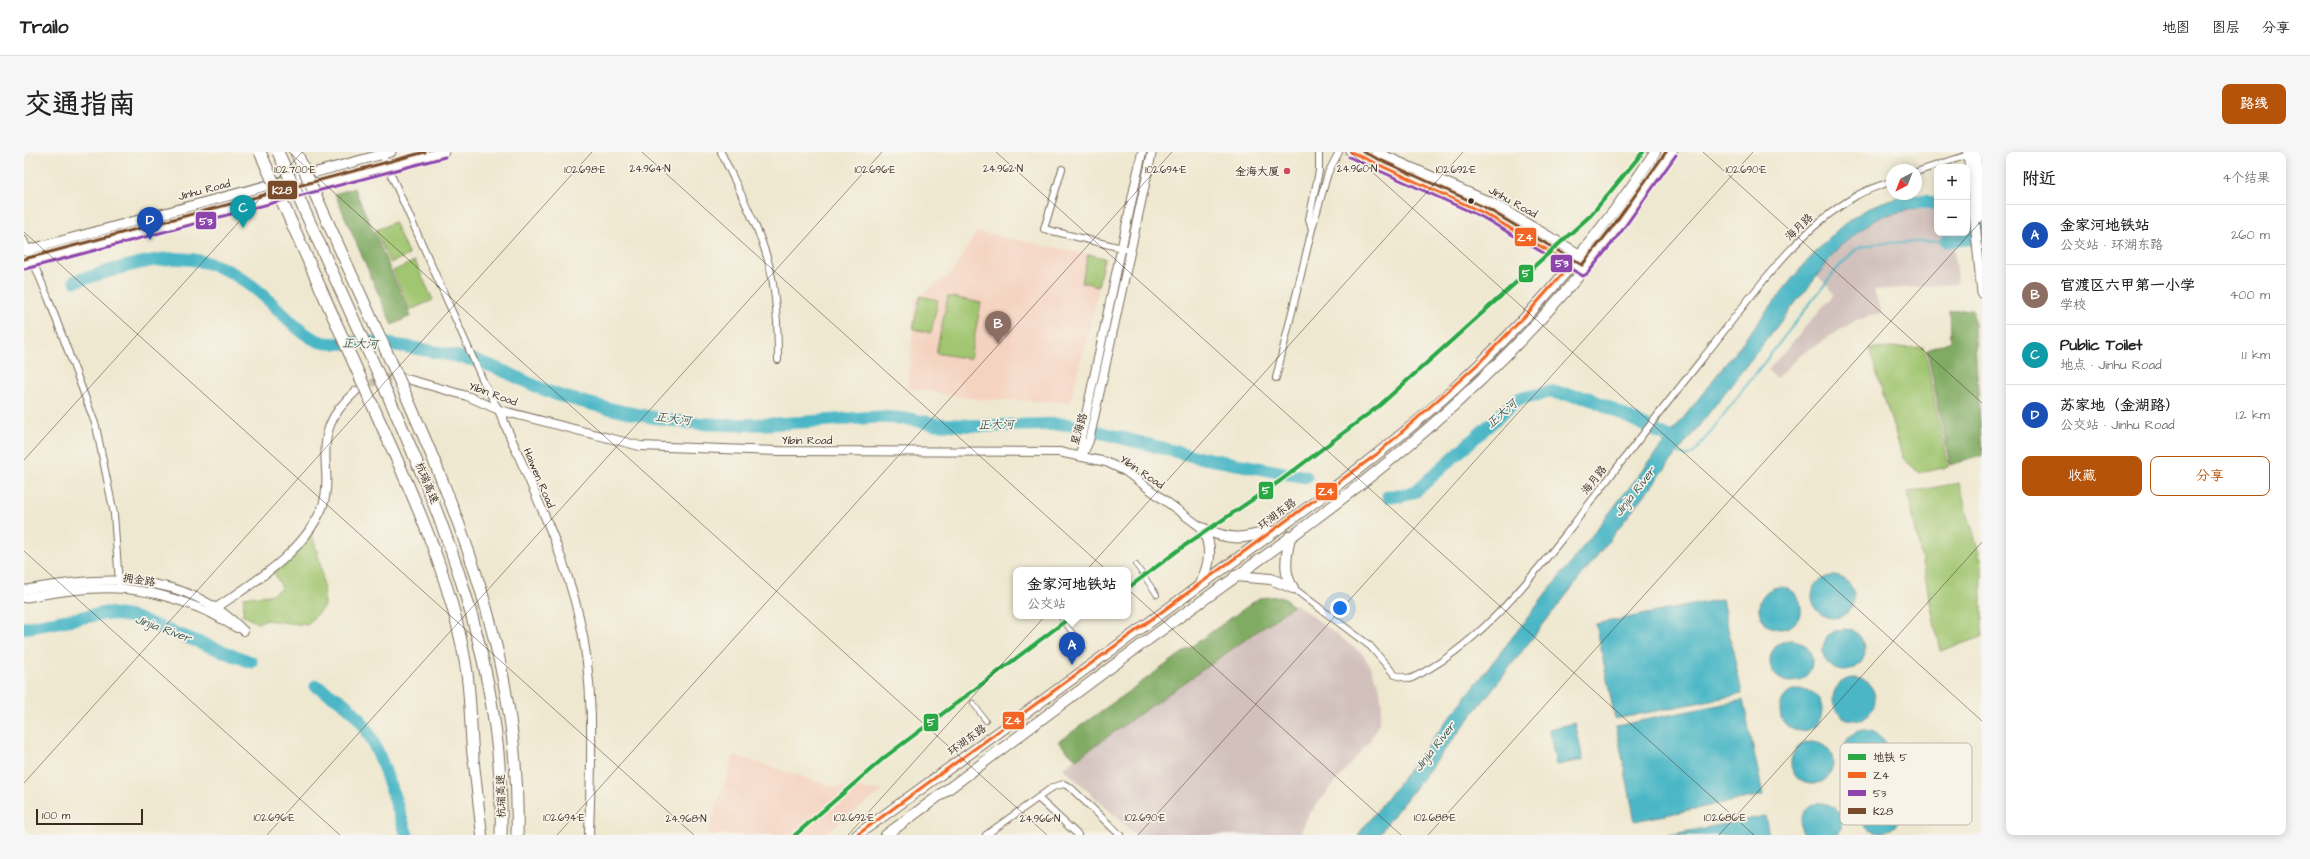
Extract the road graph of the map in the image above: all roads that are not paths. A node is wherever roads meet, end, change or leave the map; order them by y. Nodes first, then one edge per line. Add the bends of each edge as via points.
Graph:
1 (260, 152) edge
2 (278, 152) edge
3 (296, 152) edge
4 (444, 152) edge
5 (721, 152) edge
6 (1142, 152) edge
7 (1152, 152) edge
8 (1319, 152) edge
9 (1339, 152) edge
10 (1351, 152) edge
11 (1376, 152) edge
12 (1656, 152) edge
13 (1672, 152) edge
14 (385, 153) edge
15 (1972, 153) edge
16 (387, 166) junction
17 (1062, 169) dead end
18 (1922, 170) edge
19 (1886, 183) edge
20 (1976, 202) junction
21 (1982, 218) edge
22 (1312, 229) junction
23 (24, 240) edge
24 (1120, 248) junction
25 (1130, 249) junction
26 (26, 250) edge
27 (1579, 253) junction
28 (1591, 261) junction
29 (28, 263) edge
30 (1571, 264) junction
31 (1583, 271) junction
32 (1982, 293) edge
33 (778, 360) dead end
34 (400, 377) tunnel mouth
35 (1276, 378) dead end
36 (356, 391) tunnel mouth
37 (499, 410) junction
38 (1089, 420) junction
39 (1082, 456) junction
40 (1281, 527) junction
41 (1202, 528) junction
42 (1290, 536) junction
43 (1136, 565) dead end
44 (1235, 576) junction
45 (119, 583) junction
46 (1200, 586) junction
47 (1293, 588) junction
48 (24, 590) edge
49 (1157, 595) dead end
50 (24, 598) edge
51 (214, 610) junction
52 (1062, 619) edge
53 (244, 631) dead end
54 (1084, 649) dead end
55 (974, 703) dead end
56 (986, 721) dead end
57 (473, 755) joint
58 (1038, 798) junction
59 (482, 835) edge
60 (501, 835) edge
61 (517, 835) edge
62 (589, 835) edge
63 (858, 835) edge
64 (886, 835) edge
65 (986, 835) edge
66 (1078, 835) edge
67 (1120, 835) edge

1 - 57 highway, bridge via 385,433 426,532 457,625 468,677
2 - 60 highway, 杭瑞高速, bridge via 422,471 461,575 481,644 493,703 501,776
3 - 61 highway, 杭瑞高速, bridge via 437,465 476,570 496,640 509,701 516,756
4 - 16 main road
5 - 33 street via 770,268 778,321
6 - 24 street, 星海路
7 - 25 street, 星海路
8 - 22 street via 1319,171 1309,219
9 - 22 street via 1328,173
10 - 30 main road via 1484,213
11 - 27 main road, Jinhu Road via 1490,202
12 - 27 main road, 环湖东路 via 1610,216
13 - 28 main road via 1645,192
14 - 16 street, Haiwen Road
14 - 26 main road, Jinhu Road
15 - 18 street
15 - 20 main road
16 - 29 main road
16 - 37 street, Haiwen Road via 484,383
17 - 24 street via 1044,229
19 - 47 street, 海月路 via 1858,195 1804,235 1633,446 1538,570 1475,634 1445,658 1410,679 1395,675 1370,646
20 - 21 main road
20 - 32 main road
22 - 35 street
23 - 26 street
24 - 25 street
24 - 38 street, 星海路
25 - 38 street, 星海路
26 - 29 street
27 - 28 main road, Jinhu Road
27 - 30 main road, 环湖东路
28 - 31 main road
29 - 45 street via 49,300 96,426 114,514
30 - 31 main road
30 - 40 main road, 环湖东路 via 1485,358 1423,416
31 - 42 main road via 1496,366 1433,425
34 - 37 street, Yibin Road via 467,396
36 - 51 street via 337,410 329,425 324,454 326,495 314,523 287,556
37 - 39 street, Yibin Road via 640,446 660,448 1059,452
37 - 62 street, Haiwen Road via 557,548 579,618 591,704
38 - 39 street, 星海路
39 - 41 street, Yibin Road via 1106,462 1124,471
40 - 41 main road via 1236,538 1222,537
40 - 46 main road, 环湖东路
41 - 46 main road via 1207,536 1209,553 1206,574
42 - 44 main road
42 - 47 main road via 1286,561 1287,579
43 - 49 street
44 - 47 main road via 1271,579
44 - 64 main road via 1047,713
45 - 48 street via 92,580
45 - 50 street, 拥金路
45 - 51 street via 146,582 169,588
46 - 63 main road, 环湖东路
51 - 53 street
52 - 54 street
55 - 56 street
57 - 59 main road
58 - 65 street
58 - 66 street
58 - 67 street via 1053,787 1064,784

